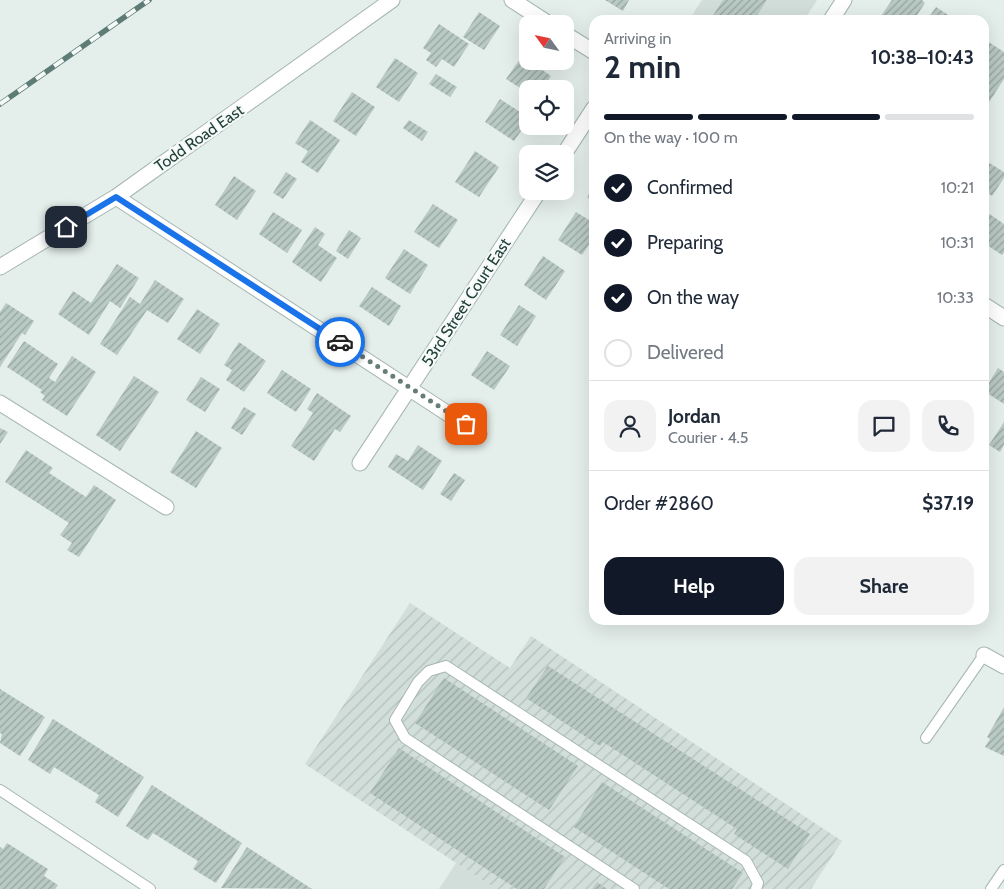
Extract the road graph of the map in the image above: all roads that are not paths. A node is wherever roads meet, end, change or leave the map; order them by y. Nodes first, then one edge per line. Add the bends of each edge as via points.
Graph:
1 (392, 0) edge
2 (512, 0) edge
3 (844, 0) edge
4 (535, 15) edge
5 (834, 15) edge
6 (574, 40) edge
7 (589, 49) edge
8 (589, 116) edge
9 (570, 145) edge
10 (116, 197) junction
11 (533, 200) edge
12 (0, 267) edge
13 (989, 308) edge
14 (1004, 318) edge
15 (410, 388) junction
16 (0, 403) edge
17 (479, 434) dead end
18 (360, 463) dead end
19 (166, 507) dead end
20 (984, 655) joint
21 (1004, 666) edge
22 (926, 738) dead end
23 (0, 790) edge
24 (1004, 870) edge
25 (150, 889) edge
26 (634, 889) edge
27 (756, 889) edge
28 (991, 889) edge

1 - 10 street, Todd Road East
2 - 4 street
3 - 5 street
6 - 7 street
8 - 9 street
10 - 12 street, Todd Road East
10 - 15 street
11 - 15 street, 53rd Street Court East
13 - 14 street
15 - 17 street
15 - 18 street, 53rd Street Court East
16 - 19 street
20 - 21 street
20 - 22 lane
23 - 25 lane
24 - 28 lane
26 - 27 lane via 405,738 395,720 418,682 429,671 446,666 746,861 758,883

